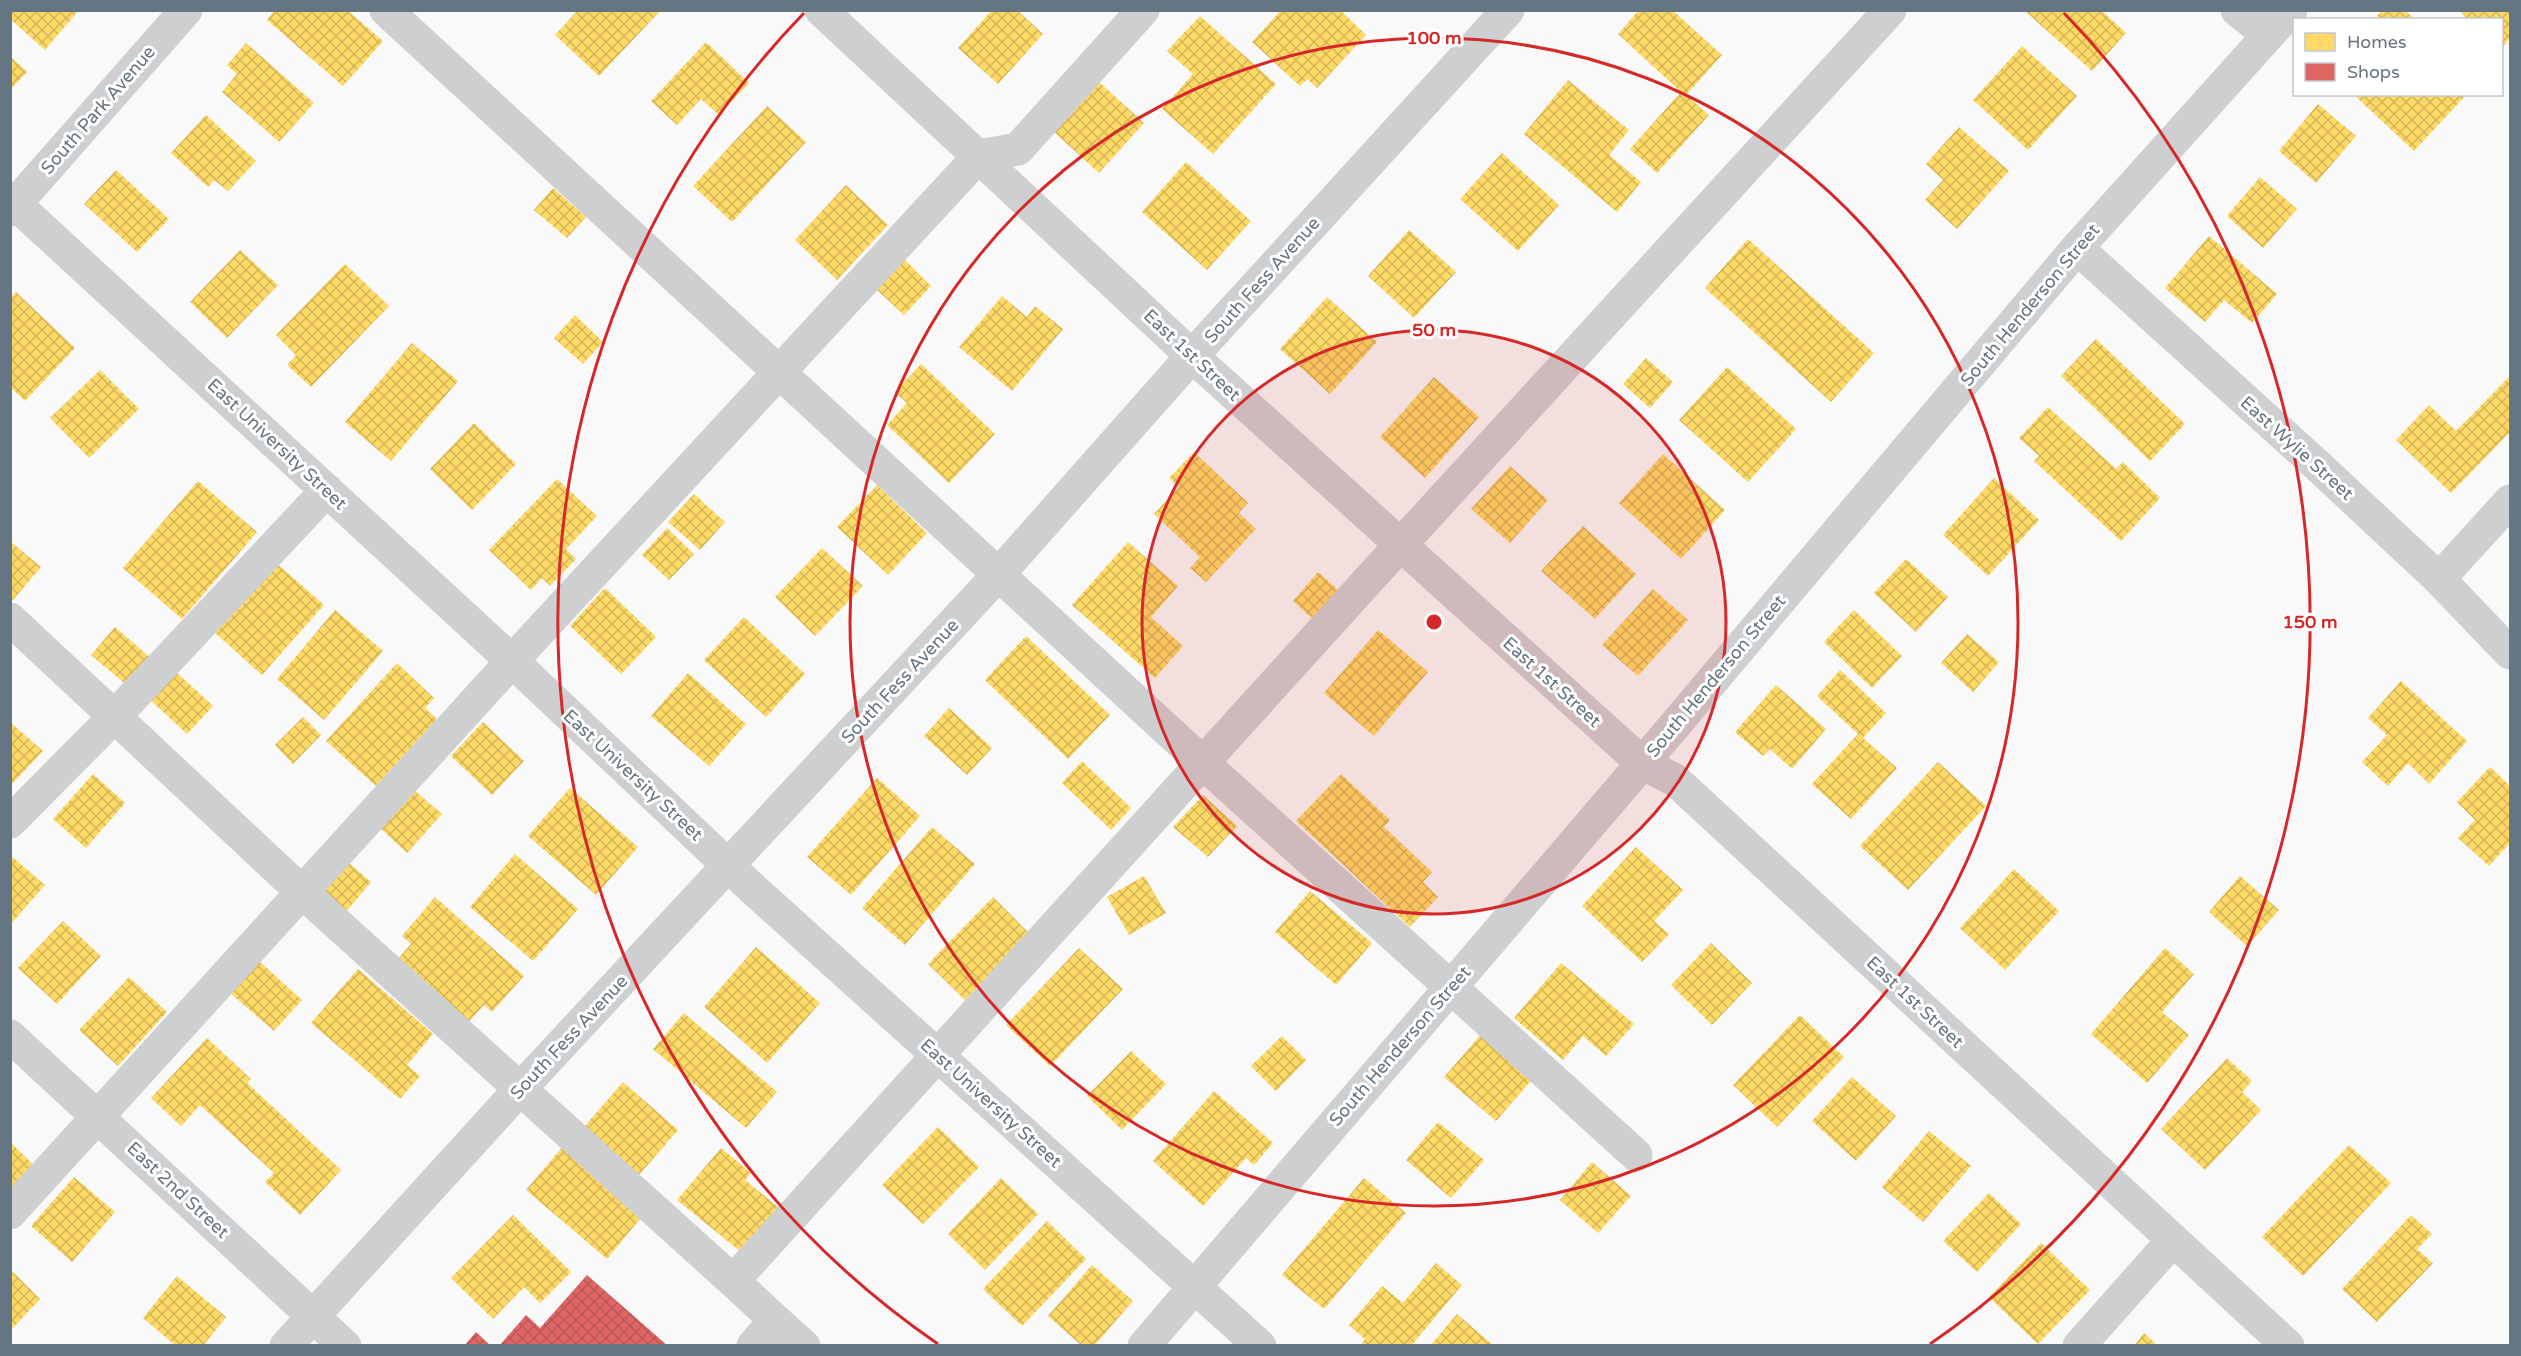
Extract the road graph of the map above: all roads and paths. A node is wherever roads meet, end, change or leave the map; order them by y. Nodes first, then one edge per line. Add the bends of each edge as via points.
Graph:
1 (186, 10) edge
2 (386, 10) edge
3 (821, 10) edge
4 (1143, 10) edge
5 (1508, 10) edge
6 (1890, 10) edge
7 (2237, 10) edge
8 (2291, 10) edge
9 (2268, 35) junction
10 (980, 156) junction
11 (12, 204) edge
12 (2077, 248) junction
13 (1192, 356) junction
14 (780, 372) junction
15 (327, 490) junction
16 (2511, 501) edge
17 (1400, 546) junction
18 (998, 575) junction
19 (2439, 579) junction
20 (10, 619) edge
21 (2511, 653) edge
22 (512, 661) junction
23 (115, 716) junction
24 (1202, 762) junction
25 (1642, 763) junction
26 (10, 822) edge
27 (730, 866) junction
28 (302, 892) junction
29 (1450, 988) junction
30 (10, 1036) edge
31 (937, 1054) junction
32 (520, 1089) junction
33 (99, 1116) junction
34 (1636, 1155) dead end
35 (10, 1213) edge
36 (2173, 1240) junction
37 (733, 1281) junction
38 (1194, 1286) junction
39 (313, 1315) junction
40 (775, 1320) junction
41 (286, 1346) edge
42 (345, 1346) edge
43 (753, 1346) edge
44 (804, 1346) edge
45 (1144, 1346) edge
46 (1260, 1346) edge
47 (2079, 1346) edge
48 (2288, 1346) edge

1 - 11 street, South Park Avenue
2 - 14 street
3 - 10 street, East 1st Street
4 - 10 street via 1018,149
5 - 13 street, South Fess Avenue
6 - 17 street
7 - 9 street
8 - 9 street, South Henderson Street
9 - 12 street, South Henderson Street
10 - 13 street, East 1st Street
10 - 14 street
11 - 15 street, East University Street
12 - 19 street, East Wylie Street
12 - 25 street, South Henderson Street
13 - 17 street, East 1st Street
13 - 18 street, South Fess Avenue
14 - 18 street
14 - 22 street
15 - 22 street, East University Street
15 - 23 street
16 - 19 street
17 - 24 street
17 - 25 street, East 1st Street
18 - 24 street
18 - 27 street, South Fess Avenue
19 - 21 street, East Wylie Street
20 - 23 street
22 - 27 street, East University Street
22 - 28 street
23 - 26 street
23 - 28 street
24 - 29 street
24 - 31 street
25 - 29 street, South Henderson Street
25 - 36 street, East 1st Street via 1674,780
27 - 31 street, East University Street
27 - 32 street, South Fess Avenue
28 - 32 street
28 - 33 street
29 - 34 street
29 - 38 street, South Henderson Street
30 - 33 street, East 2nd Street
31 - 37 street
31 - 38 street, East University Street
32 - 37 street
32 - 39 street, South Fess Avenue
33 - 35 street
33 - 39 street, East 2nd Street
36 - 47 street
36 - 48 street, East 1st Street
37 - 40 street
38 - 45 street, South Henderson Street
38 - 46 street, East University Street
39 - 41 street, South Fess Avenue
39 - 42 street, East 2nd Street
40 - 43 street
40 - 44 street

